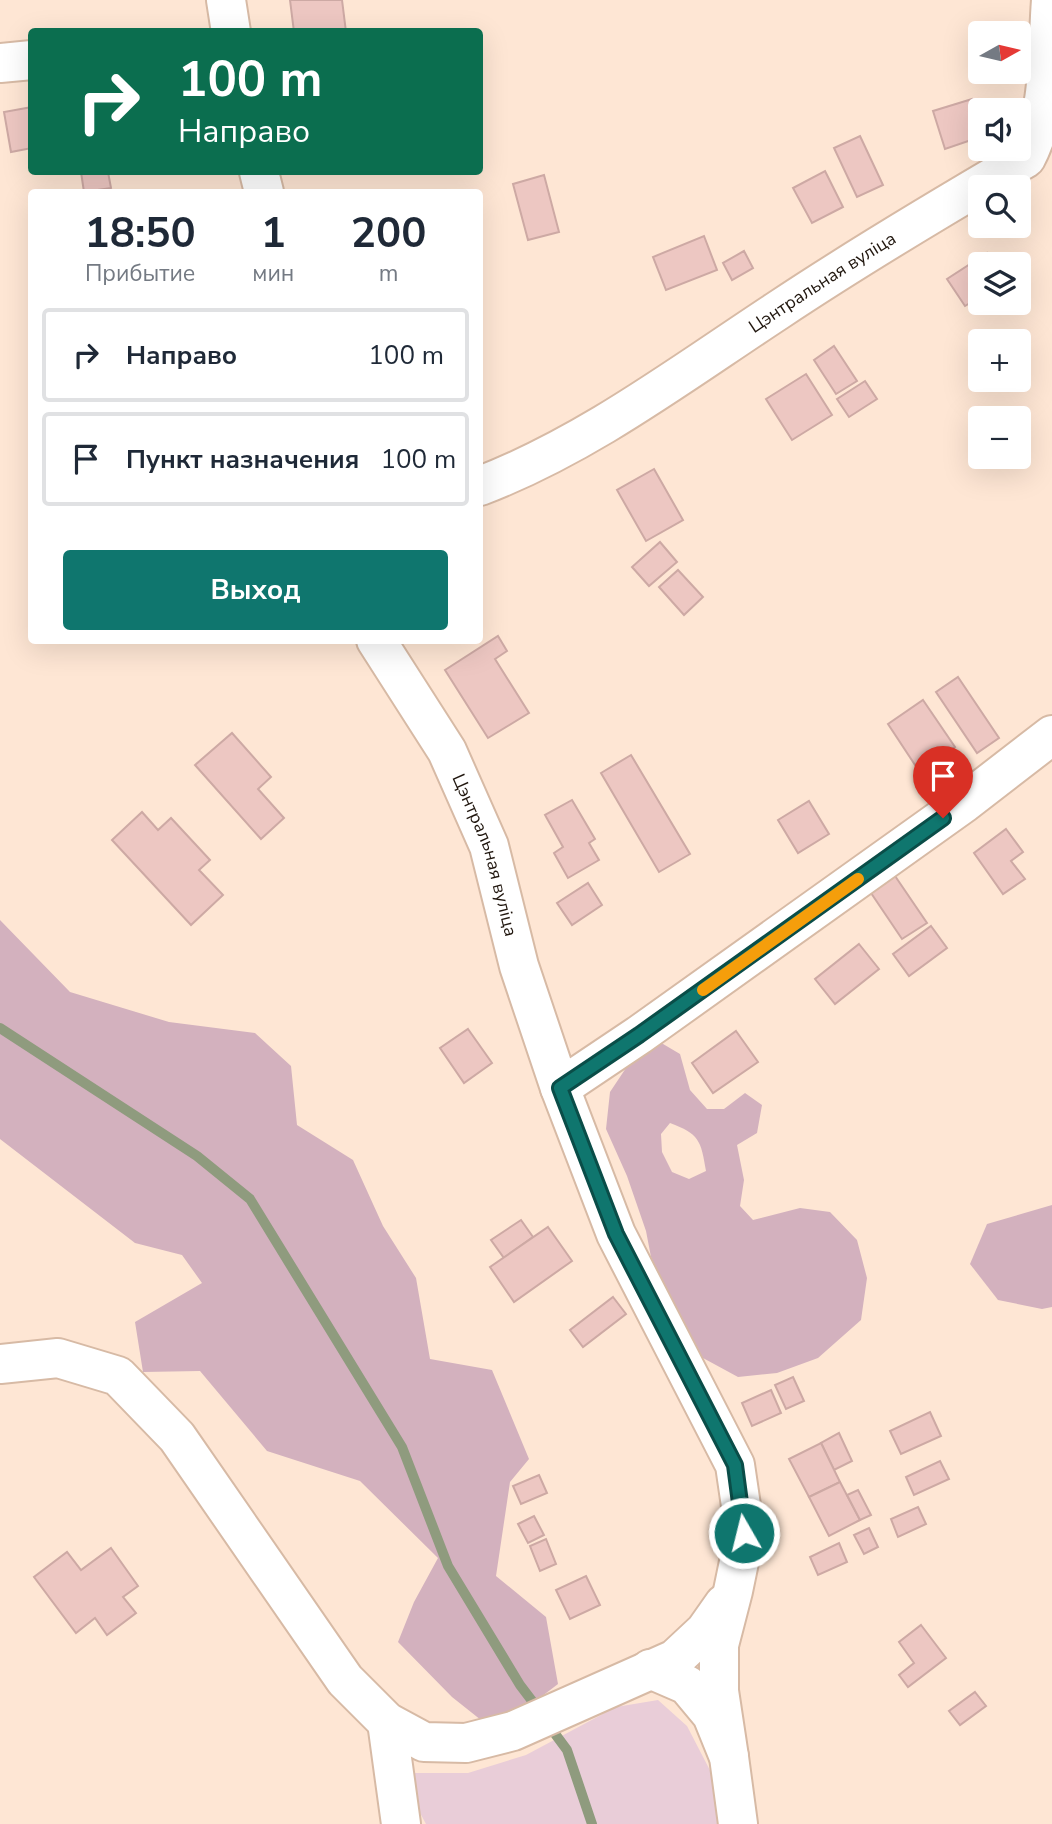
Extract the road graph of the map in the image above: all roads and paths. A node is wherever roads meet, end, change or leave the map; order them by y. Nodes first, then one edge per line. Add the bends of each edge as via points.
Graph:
1 (226, 0) edge
2 (1051, 0) edge
3 (230, 28) edge
4 (28, 60) edge
5 (0, 63) edge
6 (483, 485) edge
7 (379, 644) edge
8 (1052, 735) edge
9 (560, 1088) junction
10 (0, 1364) edge
11 (733, 1591) junction
12 (650, 1669) junction
13 (387, 1722) junction
14 (729, 1756) junction
15 (401, 1824) edge
16 (738, 1824) edge

1 - 3 street
2 - 6 street, Цэнтральная вуліца via 1043,115 1027,158 857,257 626,410 524,469
4 - 5 street
7 - 9 street, Цэнтральная вуліца via 447,751 489,846 519,966
8 - 9 street via 942,819
9 - 11 street, Цэнтральная вуліца via 616,1234 735,1465 744,1533
10 - 13 street, Цэнтральная вуліца via 58,1358 118,1376 177,1437 345,1680
11 - 12 street, Цэнтральная вуліца via 705,1631 675,1660
11 - 14 street, Цэнтральная вуліца via 719,1645 719,1691
12 - 13 street, Цэнтральная вуліца via 513,1731 466,1743 424,1742
12 - 14 street via 687,1685 712,1715
13 - 15 street
14 - 16 street

